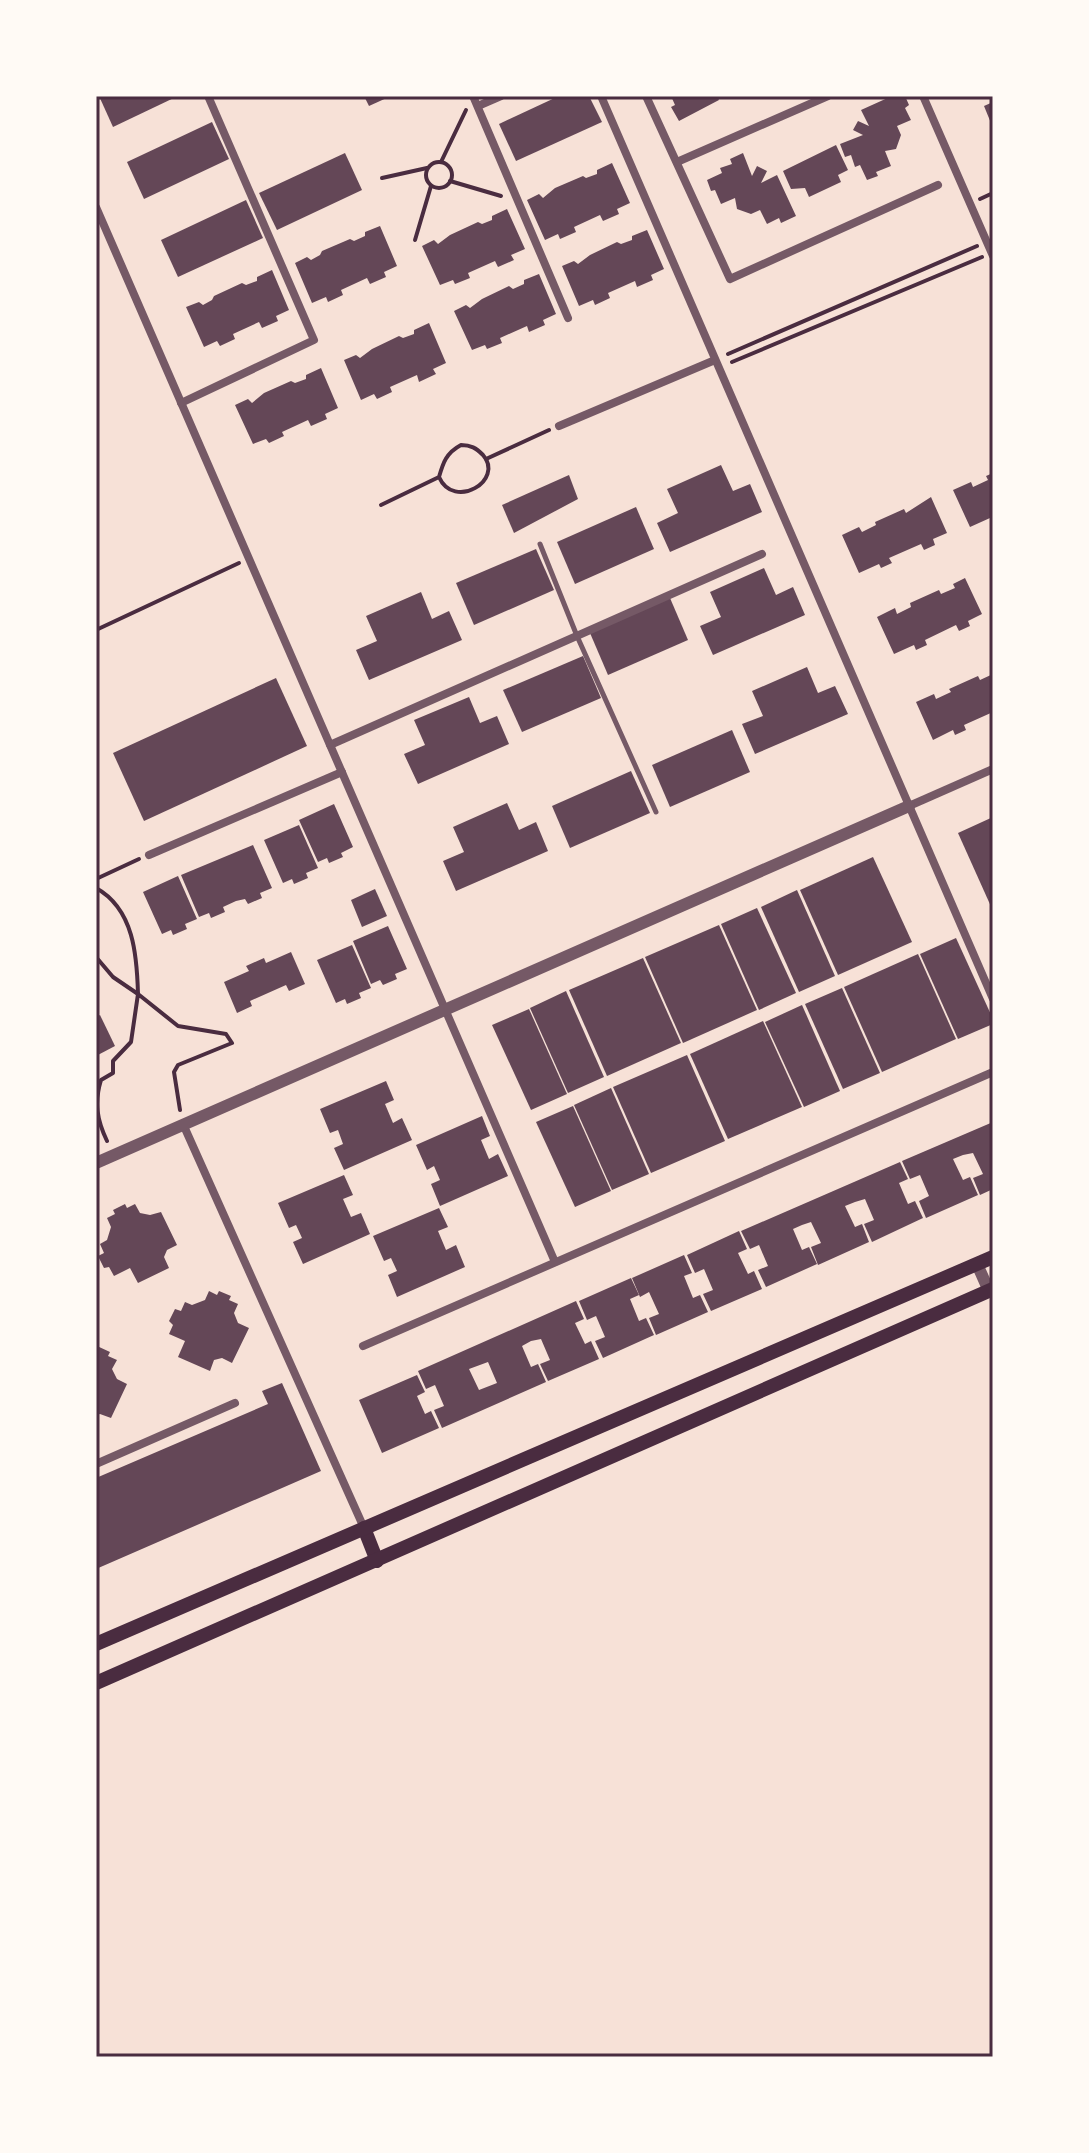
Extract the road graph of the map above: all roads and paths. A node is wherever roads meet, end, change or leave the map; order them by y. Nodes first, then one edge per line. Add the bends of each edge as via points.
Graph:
1 (208, 96) edge
2 (473, 96) edge
3 (501, 96) edge
4 (601, 96) edge
5 (646, 96) edge
6 (828, 96) edge
7 (923, 96) edge
8 (478, 106) junction
9 (441, 162) junction
10 (677, 162) junction
11 (427, 168) junction
12 (382, 178) dead end
13 (450, 181) junction
14 (938, 185) dead end
15 (431, 186) junction
16 (518, 201) junction
17 (96, 207) edge
18 (415, 240) dead end
19 (987, 241) junction
20 (992, 254) edge
21 (568, 318) dead end
22 (717, 364) junction
23 (181, 403) junction
24 (559, 426) joint
25 (486, 459) junction
26 (439, 477) junction
27 (381, 505) dead end
28 (540, 544) dead end
29 (762, 554) dead end
30 (249, 558) junction
31 (97, 629) edge
32 (577, 636) junction
33 (330, 745) junction
34 (993, 769) edge
35 (342, 772) junction
36 (909, 806) junction
37 (656, 812) dead end
38 (149, 855) joint
39 (96, 871) edge
40 (98, 878) edge
41 (96, 888) edge
42 (96, 957) edge
43 (138, 994) junction
44 (993, 999) edge
45 (445, 1009) junction
46 (993, 1072) edge
47 (183, 1124) junction
48 (113, 1155) junction
49 (96, 1163) edge
50 (993, 1257) edge
51 (555, 1262) junction
52 (977, 1264) junction
53 (991, 1290) edge
54 (363, 1346) dead end
55 (235, 1403) dead end
56 (96, 1464) edge
57 (364, 1528) junction
58 (377, 1561) junction
59 (96, 1644) edge
60 (96, 1683) edge

1 - 23 street via 314,340
2 - 8 street
2 - 9 path
3 - 8 street
4 - 22 street
5 - 10 street
6 - 10 street
7 - 19 street
8 - 16 street
9 - 11 path
9 - 13 path via 450,169
10 - 14 street via 730,279
11 - 12 path
11 - 15 path
13 - 15 path via 440,188
13 - 16 path
15 - 18 path
16 - 21 street
17 - 23 street
19 - 20 street
19 - 22 path
20 - 22 path
22 - 24 street
22 - 36 street
23 - 30 street
24 - 25 path
25 - 26 path via 475,447 461,445 449,453
25 - 26 path via 486,476 477,488 451,491
26 - 27 path
28 - 32 lane
29 - 32 street
30 - 31 path
30 - 33 street
32 - 33 street
32 - 37 lane
33 - 35 street
34 - 36 street
35 - 38 street
35 - 45 street
36 - 44 street
36 - 45 street
38 - 40 path
39 - 40 path
41 - 43 path via 131,932
42 - 43 path
43 - 47 path via 178,1026 226,1034 232,1043 178,1065 174,1072
43 - 48 path via 131,1042 113,1061 113,1073 101,1080 98,1092 97,1120
45 - 47 street
45 - 51 street
46 - 51 street
47 - 48 street
47 - 57 street
48 - 49 street
50 - 52 main road
51 - 54 street
52 - 53 street
52 - 57 main road
53 - 58 main road
55 - 56 street
57 - 58 main road
57 - 59 main road
58 - 60 main road

